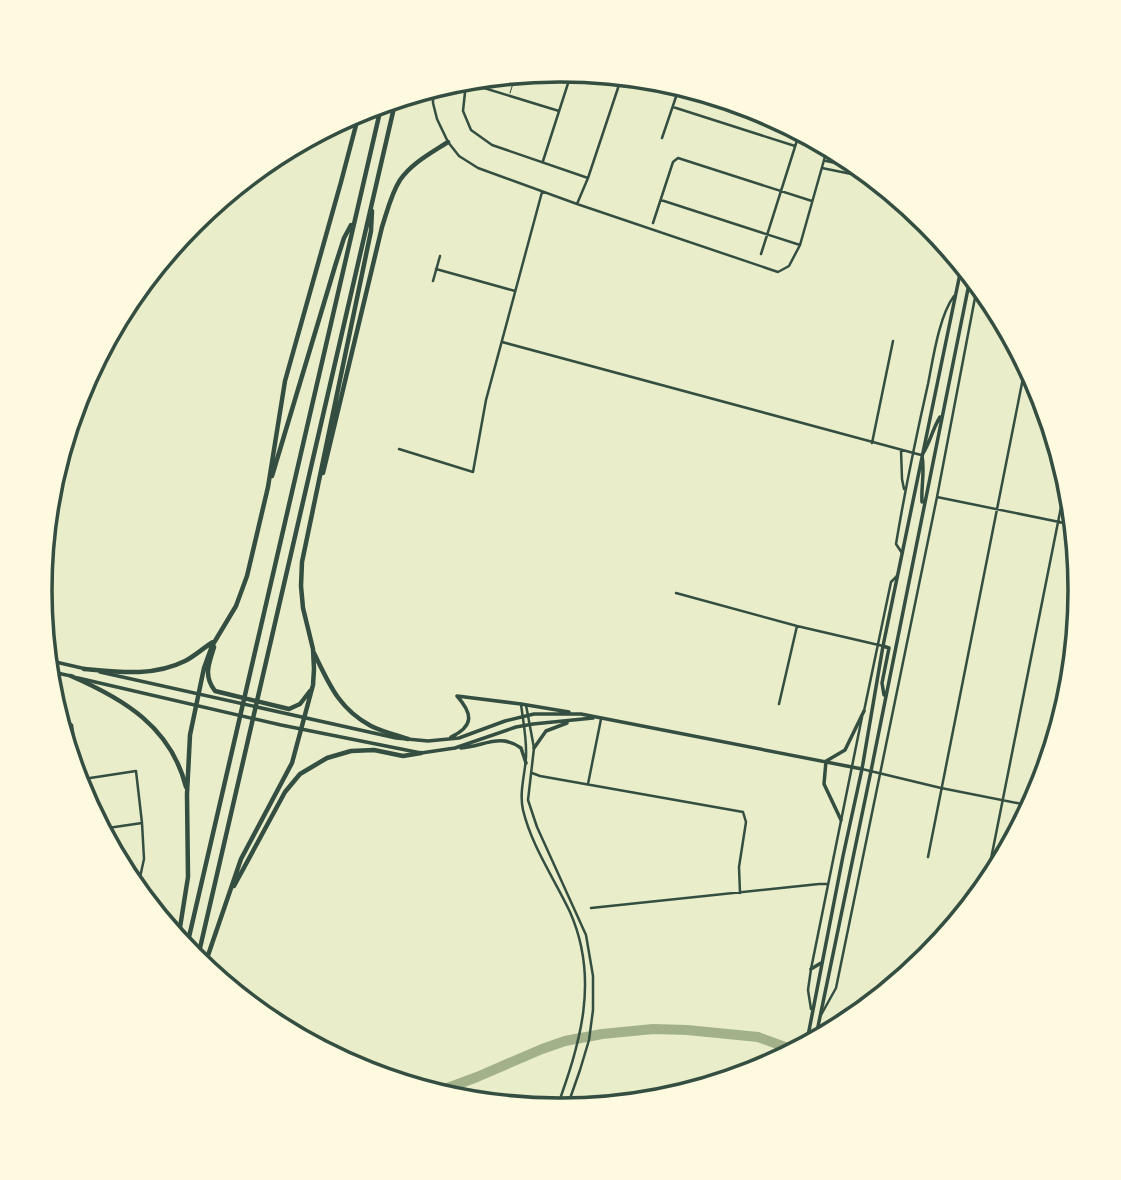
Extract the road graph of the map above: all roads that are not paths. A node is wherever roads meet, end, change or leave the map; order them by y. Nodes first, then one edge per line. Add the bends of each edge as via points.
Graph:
1 (568, 82) edge
2 (513, 84) edge
3 (619, 85) edge
4 (483, 88) edge
5 (465, 91) edge
6 (509, 96) junction
7 (677, 96) edge
8 (433, 98) edge
9 (673, 107) junction
10 (393, 110) edge
11 (559, 111) junction
12 (379, 116) edge
13 (356, 125) edge
14 (662, 138) dead end
15 (797, 141) edge
16 (448, 142) junction
17 (795, 146) junction
18 (825, 157) edge
19 (824, 161) junction
20 (542, 162) junction
21 (835, 163) edge
22 (822, 168) junction
23 (852, 174) edge
24 (588, 178) junction
25 (781, 190) junction
26 (542, 192) junction
27 (372, 200) junction
28 (661, 200) junction
29 (812, 201) junction
30 (577, 204) junction
31 (355, 218) junction
32 (653, 223) dead end
33 (768, 234) junction
34 (800, 245) junction
35 (761, 254) dead end
36 (440, 256) dead end
37 (436, 269) junction
38 (960, 276) edge
39 (433, 281) dead end
40 (968, 287) edge
41 (970, 289) edge
42 (515, 291) junction
43 (967, 292) junction
44 (956, 294) junction
45 (974, 296) edge
46 (893, 341) dead end
47 (502, 342) junction
48 (1023, 380) edge
49 (943, 412) junction
50 (872, 443) junction
51 (399, 449) dead end
52 (901, 450) junction
53 (913, 453) junction
54 (922, 456) junction
55 (268, 487) junction
56 (905, 493) junction
57 (316, 497) junction
58 (937, 497) junction
59 (1061, 506) edge
60 (923, 509) junction
61 (997, 509) junction
62 (1058, 522) junction
63 (1064, 523) edge
64 (902, 553) junction
65 (897, 576) junction
66 (676, 593) dead end
67 (797, 626) junction
68 (216, 639) junction
69 (877, 644) junction
70 (883, 646) junction
71 (313, 649) junction
72 (58, 663) edge
73 (84, 669) junction
74 (60, 674) edge
75 (71, 676) junction
76 (312, 688) junction
77 (198, 693) junction
78 (220, 696) junction
79 (885, 698) junction
80 (523, 704) junction
81 (779, 704) dead end
82 (196, 705) junction
83 (283, 711) junction
84 (863, 711) junction
85 (576, 714) junction
86 (528, 715) junction
87 (522, 716) junction
88 (304, 718) junction
89 (598, 718) junction
90 (575, 720) junction
91 (529, 724) junction
92 (523, 725) junction
93 (301, 729) junction
94 (448, 738) junction
95 (408, 740) junction
96 (455, 748) junction
97 (534, 748) junction
98 (421, 753) junction
99 (826, 761) junction
100 (526, 763) junction
101 (852, 766) junction
102 (862, 769) junction
103 (871, 771) junction
104 (531, 773) junction
105 (880, 774) junction
106 (89, 778) edge
107 (588, 784) junction
108 (941, 788) junction
109 (187, 794) junction
110 (1002, 800) junction
111 (1021, 804) edge
112 (841, 820) junction
113 (142, 823) junction
114 (112, 827) edge
115 (854, 853) junction
116 (992, 853) joint
117 (863, 855) junction
118 (928, 857) dead end
119 (991, 859) edge
120 (141, 876) edge
121 (828, 884) junction
122 (230, 893) junction
123 (740, 893) junction
124 (591, 908) dead end
125 (180, 926) edge
126 (189, 936) edge
127 (200, 948) edge
128 (208, 955) edge
129 (823, 961) junction
130 (811, 969) junction
131 (820, 1018) junction
132 (811, 1023) junction
133 (818, 1028) edge
134 (809, 1033) edge
135 (560, 1098) edge
136 (570, 1098) edge

1 - 11 street
2 - 6 lane
3 - 24 street
4 - 6 street
5 - 20 street via 463,111 471,131 492,145
6 - 11 street
7 - 9 street
8 - 16 street
9 - 14 street
9 - 17 street
10 - 27 highway
11 - 20 street
12 - 31 highway
13 - 55 highway via 285,381
15 - 17 street
16 - 26 street via 478,168
16 - 57 highway via 412,167 392,197
17 - 25 street
18 - 19 street
19 - 21 street
19 - 22 street
20 - 24 street
22 - 23 street
22 - 29 street
24 - 30 street
25 - 28 street via 678,158
25 - 29 street
25 - 33 street
26 - 30 street
26 - 42 street
27 - 57 highway via 371,230
27 - 127 highway
28 - 32 street
28 - 33 street
29 - 34 street
30 - 34 street via 778,272 789,266
31 - 55 highway via 340,250
31 - 126 highway
33 - 34 street
33 - 35 street
36 - 37 street
37 - 39 street
37 - 42 street
38 - 44 main road
40 - 43 main road
41 - 43 street
42 - 47 street
43 - 49 main road
44 - 53 street via 947,305
44 - 54 main road
45 - 58 street
46 - 50 street
47 - 50 street
47 - 51 street via 473,472
48 - 61 street
49 - 54 main road
49 - 60 main road
50 - 52 street
52 - 53 street
52 - 56 street
53 - 54 street
53 - 56 street
54 - 60 main road
54 - 64 main road
55 - 68 highway via 243,591
56 - 64 street via 896,544
57 - 71 highway via 301,586
58 - 61 street
58 - 105 street
59 - 62 street
60 - 79 main road
61 - 62 street
61 - 108 street
62 - 63 street
62 - 110 street
64 - 65 main road
65 - 69 street via 891,582
65 - 70 main road
66 - 67 street
67 - 69 street
67 - 81 street
68 - 73 highway via 172,667 128,673
68 - 77 highway
68 - 78 highway via 207,672
69 - 70 street
69 - 84 street
70 - 79 main road via 889,648 882,682
70 - 102 main road
71 - 76 highway
71 - 95 highway via 346,709 374,728
72 - 73 main road
73 - 77 main road
74 - 75 main road
75 - 82 main road
75 - 109 highway via 124,702 158,732 180,766
76 - 83 highway via 297,706
76 - 88 highway
77 - 78 main road
77 - 82 highway
78 - 83 highway
79 - 103 main road
80 - 85 main road
80 - 86 street
80 - 87 street
80 - 94 main road via 457,696 469,712 467,726
82 - 93 main road
82 - 109 highway
83 - 88 main road
84 - 99 main road via 845,750
84 - 101 street
85 - 86 main road
85 - 89 main road
86 - 87 main road
86 - 91 street
87 - 92 street
87 - 94 main road
88 - 93 highway
88 - 95 main road
89 - 90 main road
89 - 99 main road
89 - 107 street
90 - 91 main road
90 - 97 main road via 546,731
91 - 92 main road
91 - 97 street
92 - 96 main road
92 - 100 street
93 - 98 main road
93 - 122 highway via 292,763 241,859
94 - 95 main road
96 - 98 main road
96 - 100 main road via 508,741 521,748
97 - 104 street
98 - 122 highway via 403,756 351,751 300,774 285,792
99 - 101 main road
99 - 112 main road via 824,784
100 - 135 street via 522,807 527,825 570,914 582,950 580,1037
101 - 102 main road
101 - 112 street
102 - 103 street
102 - 129 main road
103 - 105 street
103 - 115 main road
104 - 107 street
104 - 136 street via 528,800 586,936 593,976 589,1040
105 - 108 street
105 - 117 street
106 - 113 street via 136,771
107 - 123 street via 743,812
108 - 110 street
108 - 118 street
109 - 125 highway via 187,877
110 - 111 street
110 - 116 street
112 - 121 street
113 - 114 street
113 - 120 street
115 - 117 street
115 - 131 main road
116 - 119 street
117 - 131 street via 836,988
121 - 123 street
121 - 130 street
122 - 128 highway
123 - 124 street
129 - 130 main road
129 - 132 main road
130 - 132 street
131 - 133 main road
132 - 134 main road

